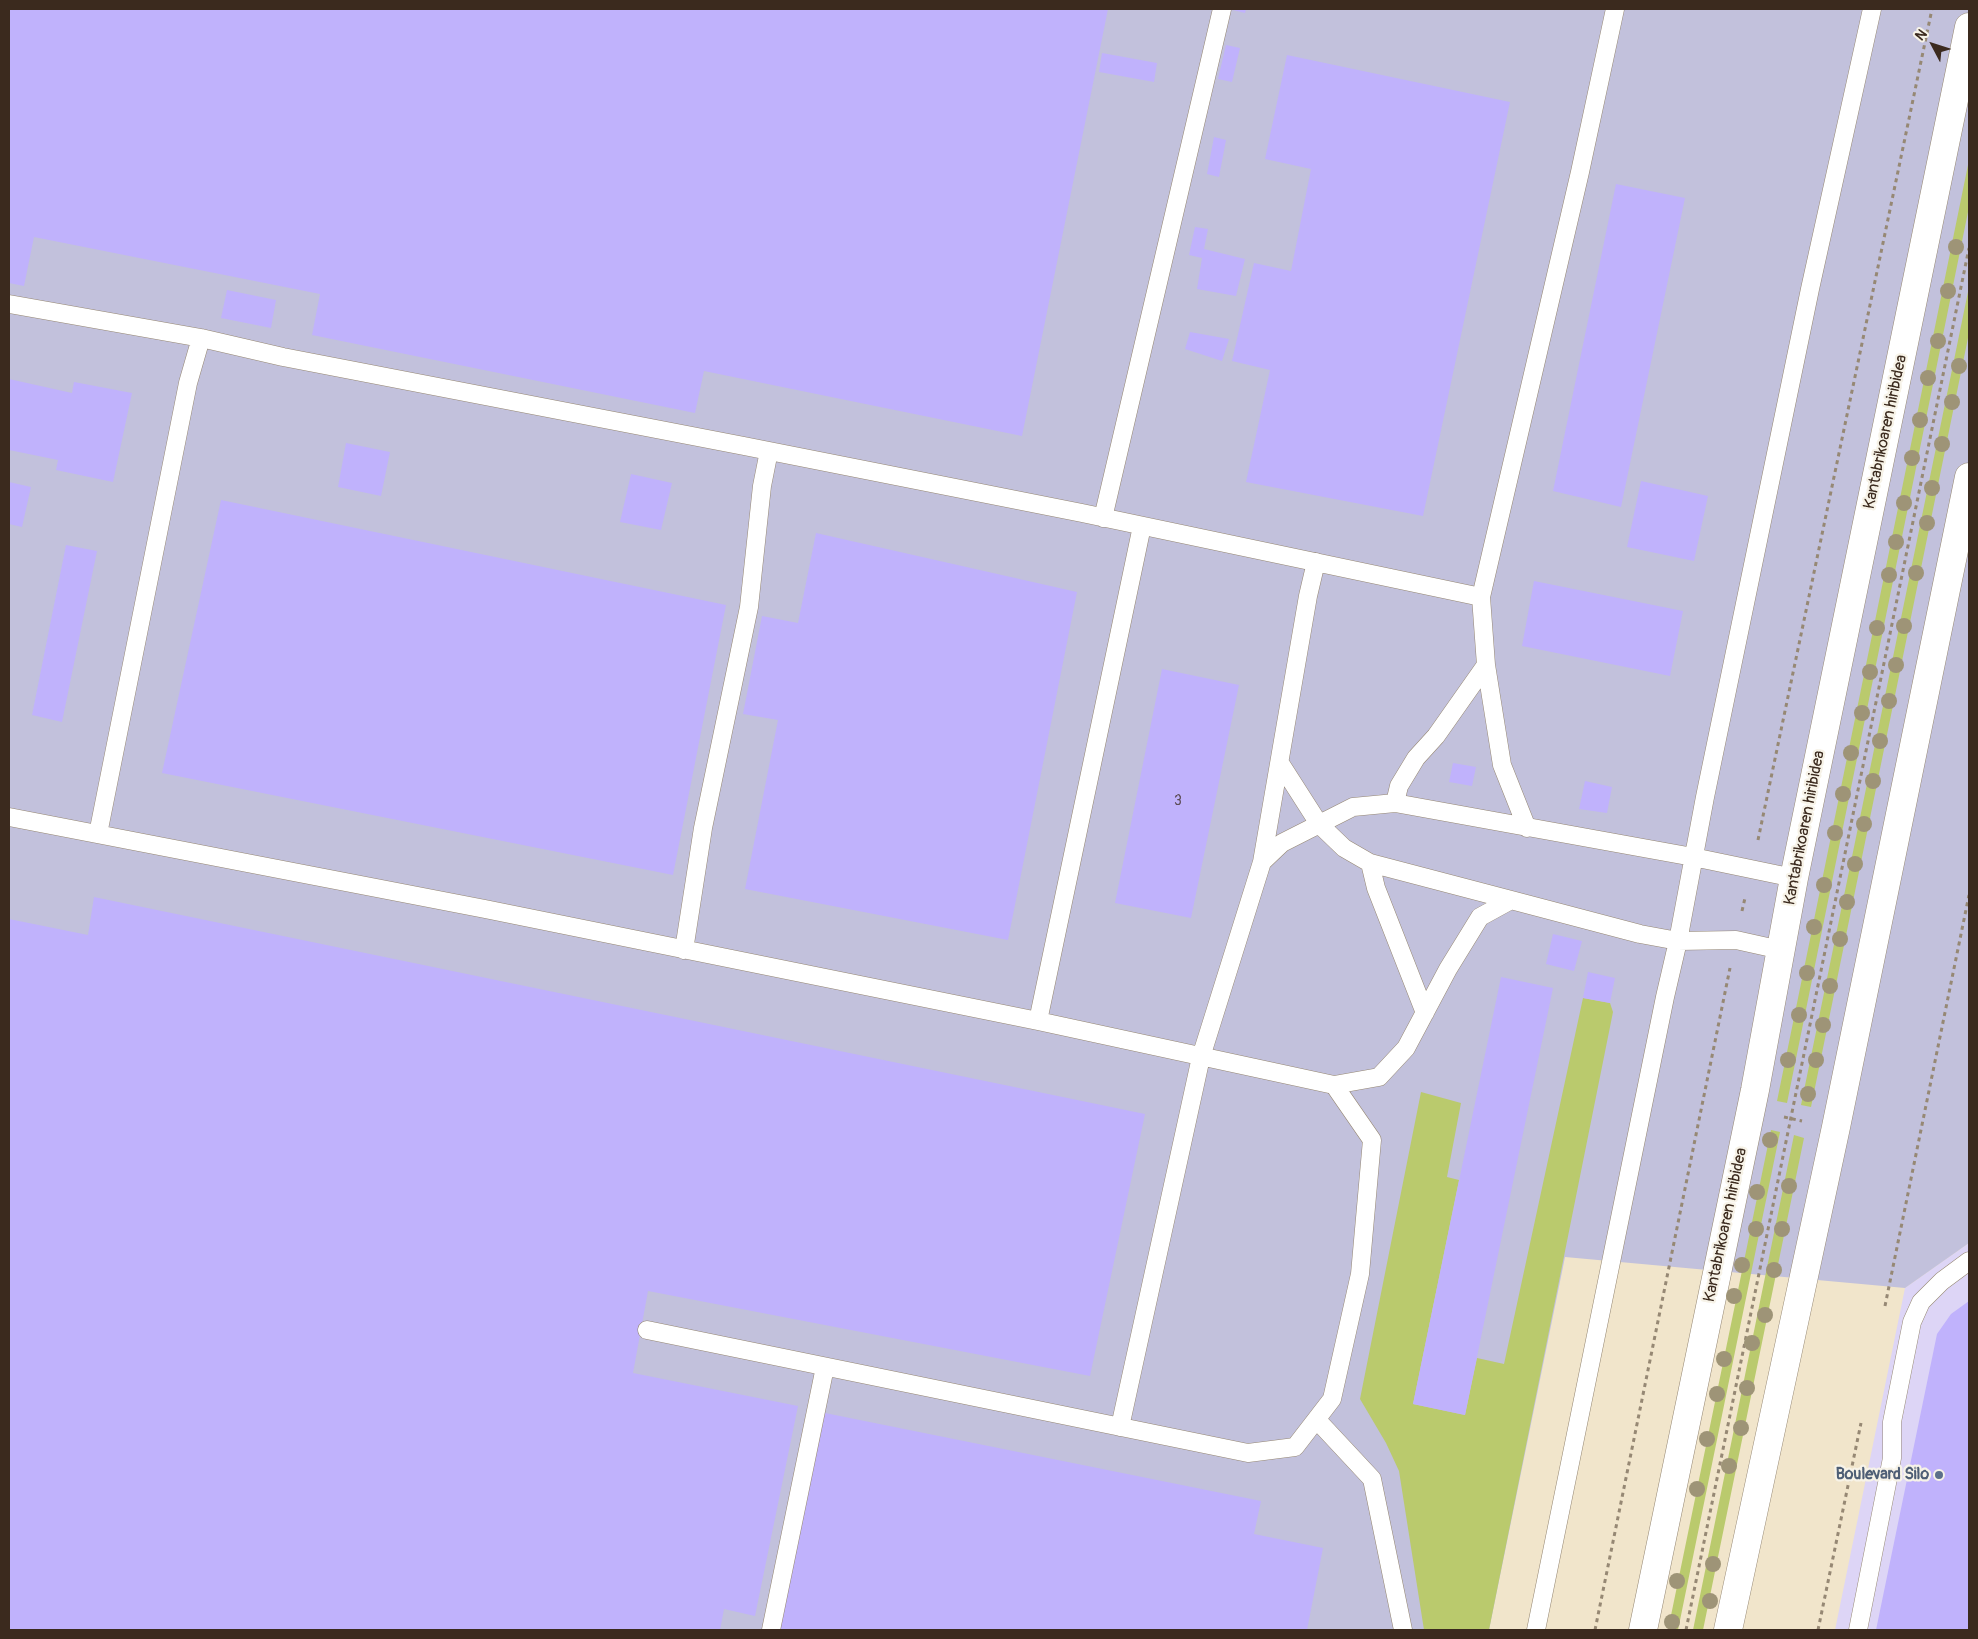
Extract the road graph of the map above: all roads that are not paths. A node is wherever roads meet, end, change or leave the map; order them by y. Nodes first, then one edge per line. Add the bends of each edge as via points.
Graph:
1 (1222, 9) edge
2 (1615, 9) edge
3 (1872, 9) edge
4 (1969, 27) edge
5 (9, 304) edge
6 (201, 338) junction
7 (769, 451) junction
8 (1969, 476) edge
9 (1103, 518) junction
10 (1142, 526) junction
11 (1316, 562) junction
12 (1482, 597) junction
13 (1486, 665) junction
14 (1280, 763) junction
15 (1395, 803) junction
16 (9, 817) edge
17 (1318, 824) junction
18 (1527, 828) junction
19 (98, 834) junction
20 (1693, 857) junction
21 (1262, 862) junction
22 (1370, 863) junction
23 (1794, 878) junction
24 (1511, 900) junction
25 (1678, 941) junction
26 (684, 950) junction
27 (1781, 950) junction
28 (1425, 1013) junction
29 (1038, 1021) junction
30 (1201, 1057) junction
31 (1334, 1085) junction
32 (1969, 1262) edge
33 (647, 1330) dead end
34 (825, 1367) junction
35 (1317, 1420) junction
36 (1120, 1427) junction
37 (771, 1630) edge
38 (1403, 1630) edge
39 (1536, 1630) edge
40 (1643, 1630) edge
41 (1728, 1630) edge
42 (1858, 1630) edge

1 - 9 lane
2 - 12 lane
3 - 20 lane via 1810,289
4 - 23 main road, Kantabrikoaren hiribidea
5 - 6 lane
6 - 7 lane
6 - 19 lane via 188,383
7 - 9 lane
7 - 26 lane via 749,607 703,828
8 - 41 main road via 1836,1127
9 - 10 lane
10 - 11 lane
10 - 29 lane
11 - 12 lane
11 - 14 lane
12 - 13 lane
13 - 15 lane via 1436,736 1416,758 1399,786
13 - 18 lane via 1502,765
14 - 17 lane
14 - 21 lane
15 - 17 lane via 1353,807
15 - 18 lane
16 - 19 lane
17 - 21 lane via 1282,843
17 - 22 lane via 1344,848
18 - 20 lane
19 - 26 lane
20 - 23 lane
20 - 25 lane
21 - 30 lane
22 - 24 lane
22 - 28 lane via 1376,888
23 - 27 main road, Kantabrikoaren hiribidea
24 - 25 lane
24 - 28 lane via 1480,917
25 - 27 lane via 1736,940
25 - 39 lane
26 - 29 lane
27 - 40 main road, Kantabrikoaren hiribidea
28 - 31 lane via 1406,1048 1379,1078
29 - 30 lane
30 - 31 lane
30 - 36 lane
31 - 35 lane via 1372,1140 1360,1274 1332,1399
32 - 42 lane via 1942,1281 1921,1302 1912,1322 1892,1422 1892,1458
33 - 34 lane
34 - 36 lane
34 - 37 lane
35 - 36 lane via 1296,1447 1248,1453
35 - 38 lane via 1372,1479

